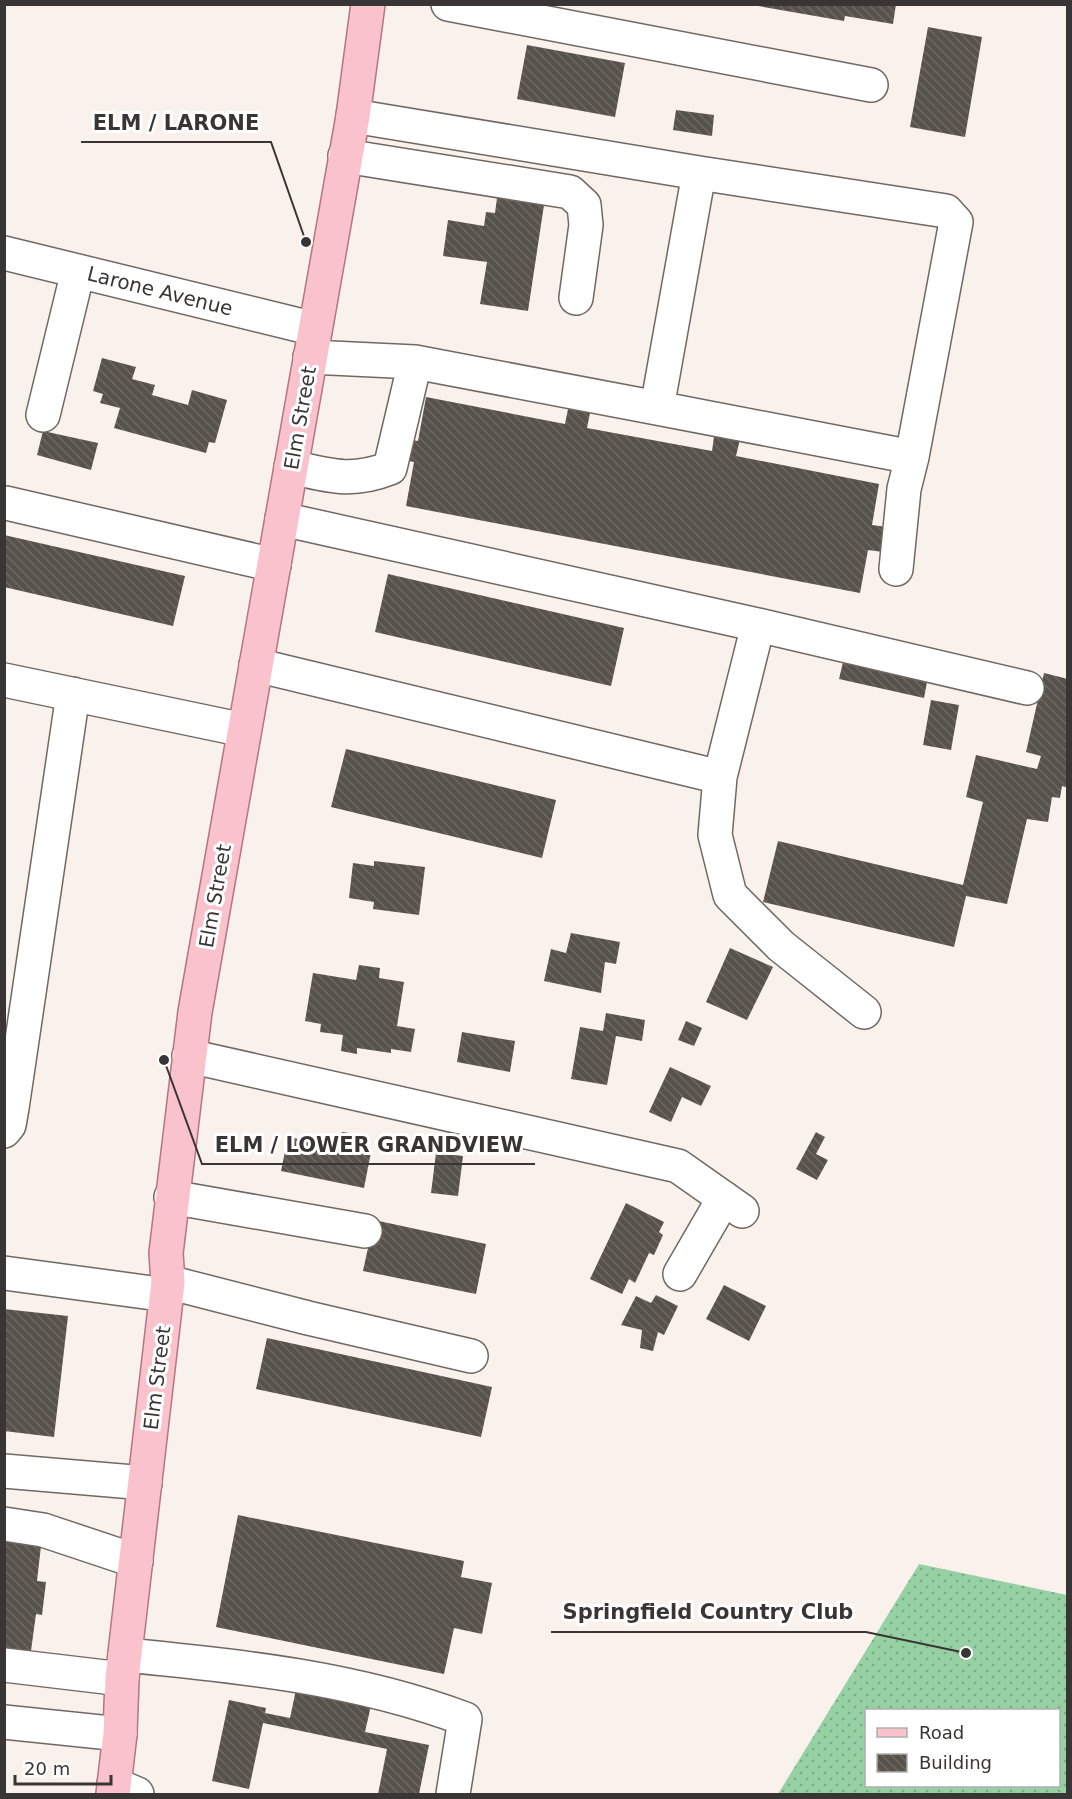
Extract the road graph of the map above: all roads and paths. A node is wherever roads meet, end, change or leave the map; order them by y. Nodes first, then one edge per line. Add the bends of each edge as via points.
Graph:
1 (368, 4) edge
2 (448, 4) edge
3 (871, 85) dead end
4 (353, 116) junction
5 (345, 156) junction
6 (699, 173) junction
7 (4, 253) edge
8 (78, 271) junction
9 (576, 298) dead end
10 (313, 343) junction
11 (415, 362) junction
12 (657, 408) junction
13 (43, 416) dead end
14 (912, 457) junction
15 (291, 467) junction
16 (6, 503) dead end
17 (282, 519) junction
18 (274, 565) junction
19 (896, 569) dead end
20 (758, 625) junction
21 (256, 665) junction
22 (4, 680) edge
23 (1027, 688) dead end
24 (73, 694) junction
25 (244, 730) junction
26 (720, 777) junction
27 (864, 1012) dead end
28 (189, 1056) junction
29 (4, 1131) edge
30 (171, 1197) junction
31 (365, 1232) dead end
32 (4, 1273) edge
33 (680, 1274) dead end
34 (168, 1288) junction
35 (471, 1356) dead end
36 (4, 1471) edge
37 (145, 1483) junction
38 (4, 1524) edge
39 (136, 1561) junction
40 (4, 1665) edge
41 (124, 1667) junction
42 (4, 1722) edge
43 (120, 1734) junction
44 (121, 1791) edge
45 (453, 1794) edge

1 - 4 main road, Elm Street
2 - 3 street
4 - 5 main road, Elm Street
4 - 6 street
5 - 9 street via 570,192 584,205 586,225
5 - 10 main road, Elm Street
6 - 12 street
6 - 14 street via 946,211 956,222
7 - 8 street, Larone Avenue
8 - 10 street, Larone Avenue
8 - 13 street
10 - 11 street, Larone Avenue
10 - 15 main road, Elm Street
11 - 12 street, Larone Avenue
11 - 15 street via 390,468 376,474 342,478
12 - 14 street, Larone Avenue
14 - 19 street via 904,489
15 - 17 main road, Elm Street
16 - 18 street
17 - 18 main road, Elm Street
17 - 20 street
18 - 21 main road, Elm Street
20 - 23 street
20 - 26 street
21 - 25 main road, Elm Street
21 - 26 street
22 - 24 street
24 - 25 street
24 - 29 street via 12,1108
25 - 28 main road, Elm Street
26 - 27 street via 715,835 730,895 781,946
28 - 30 main road, Elm Street
28 - 33 street via 678,1166 733,1204
30 - 31 street
30 - 34 main road, Elm Street via 166,1253
32 - 34 street
34 - 35 street
34 - 37 main road, Elm Street
36 - 37 street
37 - 39 main road, Elm Street
38 - 39 street via 43,1530
39 - 41 main road, Elm Street
40 - 41 street
41 - 43 main road, Elm Street
41 - 45 street via 229,1665 335,1682 421,1702 465,1719
42 - 43 street
43 - 44 main road, Elm Street

